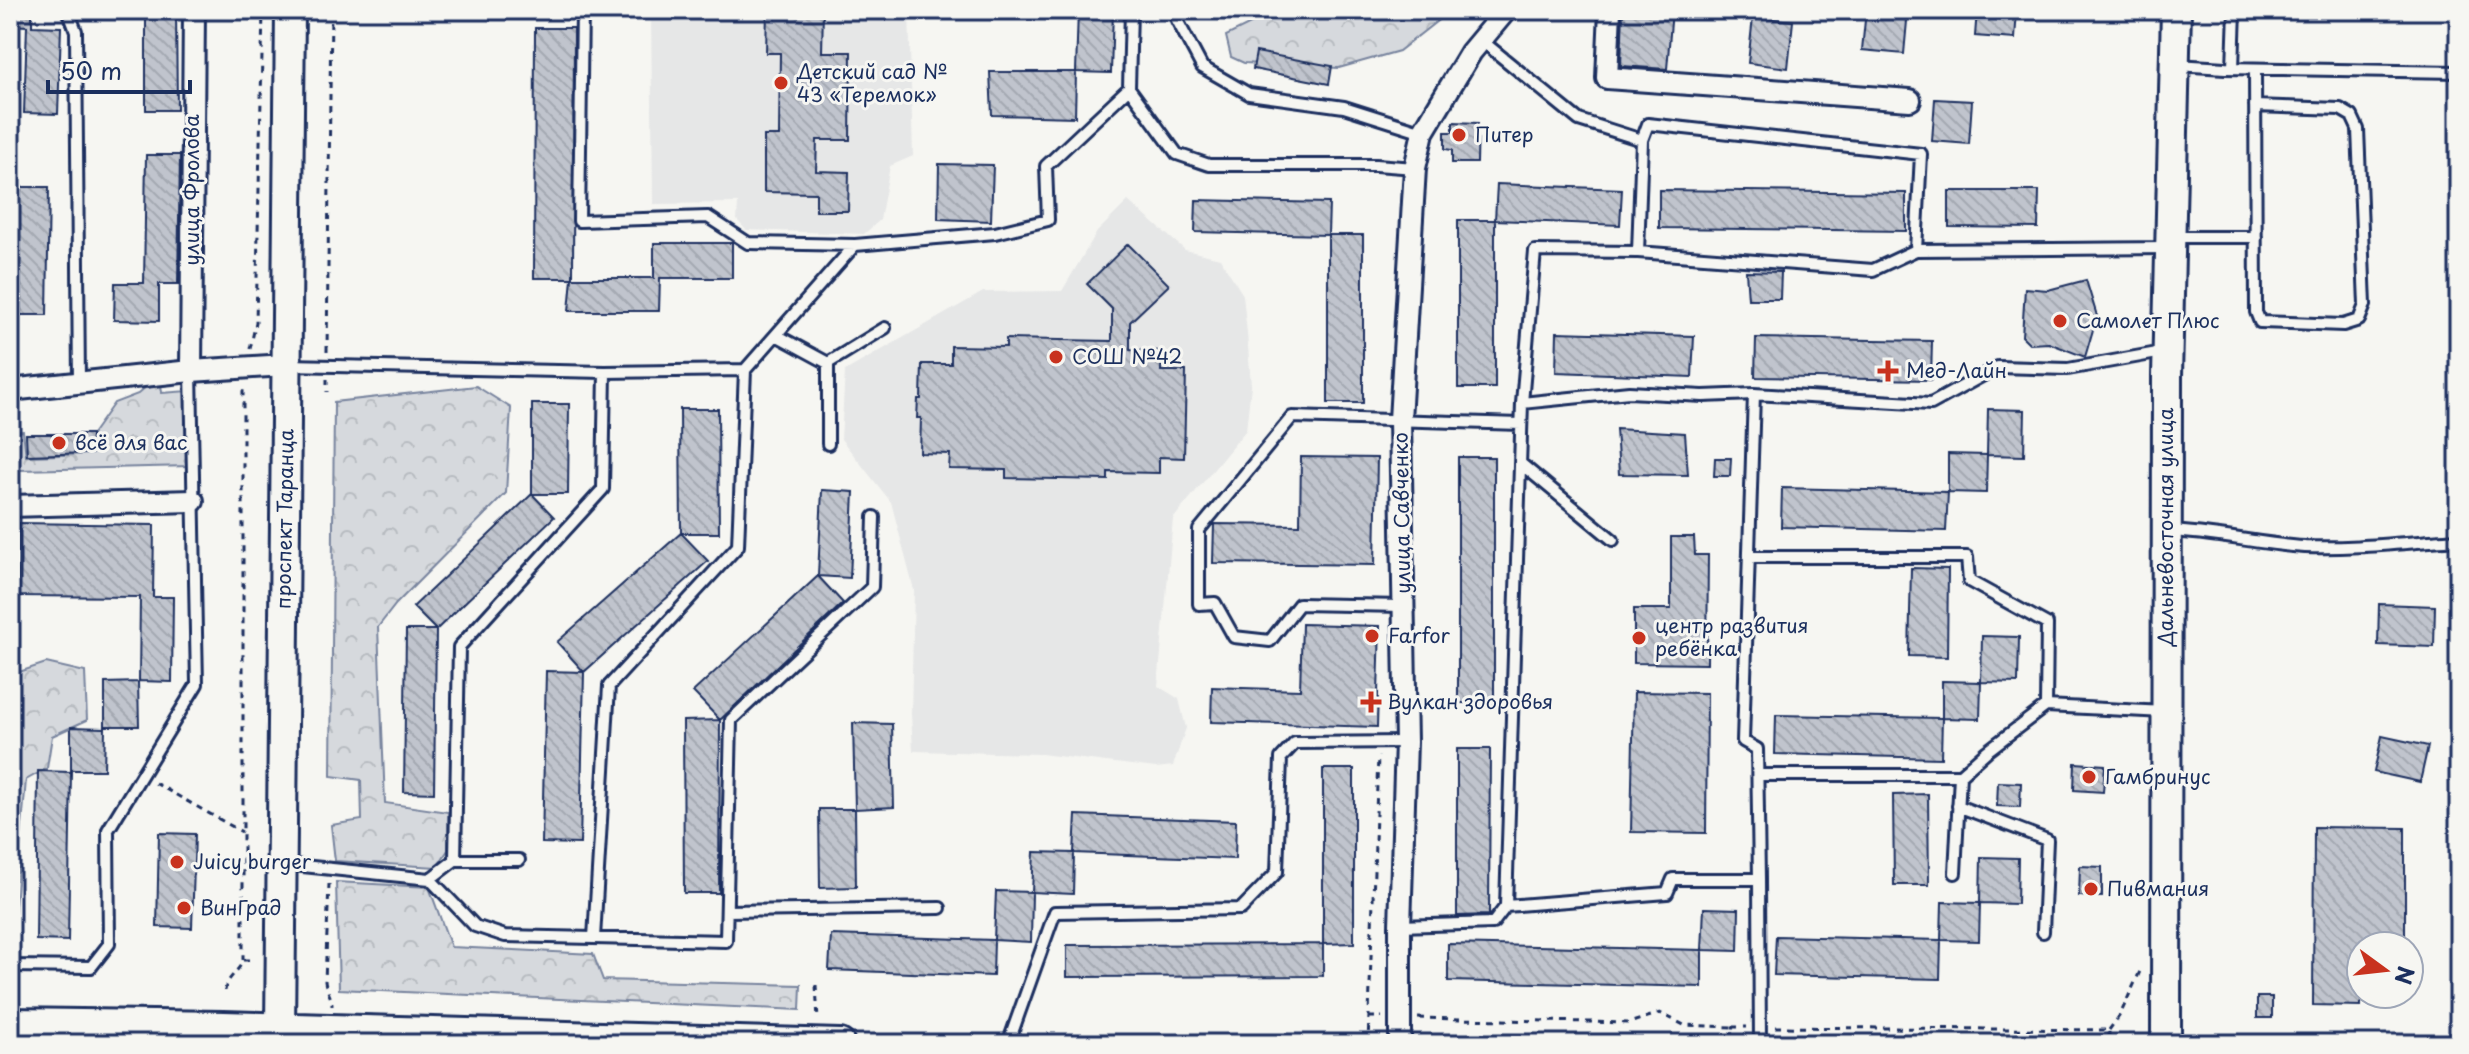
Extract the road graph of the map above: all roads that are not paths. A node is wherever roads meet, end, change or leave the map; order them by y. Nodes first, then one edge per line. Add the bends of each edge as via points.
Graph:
1 (68, 10) edge
2 (194, 10) edge
3 (290, 10) edge
4 (582, 10) edge
5 (1131, 10) edge
6 (1175, 10) edge
7 (1506, 10) edge
8 (1610, 10) edge
9 (2176, 10) edge
10 (2235, 10) edge
11 (1481, 40) junction
12 (2176, 65) junction
13 (2233, 68) junction
14 (2255, 69) junction
15 (2459, 72) edge
16 (1129, 88) junction
17 (1910, 100) dead end
18 (2255, 106) junction
19 (1423, 132) junction
20 (1642, 140) junction
21 (1415, 168) junction
22 (2256, 237) junction
23 (2170, 242) junction
24 (855, 245) junction
25 (1916, 250) junction
26 (1638, 252) junction
27 (885, 328) dead end
28 (778, 336) junction
29 (2168, 352) junction
30 (828, 363) junction
31 (286, 365) junction
32 (745, 370) junction
33 (191, 371) junction
34 (605, 372) junction
35 (79, 383) junction
36 (1754, 394) junction
37 (10, 395) edge
38 (1522, 403) junction
39 (1400, 420) junction
40 (1521, 424) junction
41 (828, 444) dead end
42 (1520, 463) junction
43 (193, 501) junction
44 (10, 506) edge
45 (874, 517) dead end
46 (2166, 531) junction
47 (2459, 539) edge
48 (1613, 540) dead end
49 (1749, 557) junction
50 (1403, 606) junction
51 (2046, 706) junction
52 (2165, 712) junction
53 (1406, 742) junction
54 (1758, 775) junction
55 (1960, 775) junction
56 (1958, 806) junction
57 (455, 860) junction
58 (519, 860) dead end
59 (281, 863) junction
60 (1955, 873) dead end
61 (430, 879) junction
62 (1759, 879) junction
63 (1506, 906) junction
64 (940, 908) dead end
65 (727, 911) junction
66 (1400, 926) junction
67 (2043, 932) dead end
68 (594, 938) junction
69 (10, 966) edge
70 (10, 1023) edge
71 (62, 1034) edge
72 (280, 1036) edge
73 (562, 1039) edge
74 (819, 1043) edge
75 (840, 1044) edge
76 (1008, 1044) edge
77 (1400, 1044) edge
78 (1760, 1044) edge
79 (2166, 1044) edge

1 - 35 lane via 76,31
2 - 33 street, улица Фролова
3 - 31 main road, проспект Таранца
4 - 24 lane via 579,221 708,217 748,243
5 - 16 lane
6 - 19 lane via 1202,67 1249,94 1344,107
7 - 11 street, улица Савченко
8 - 17 street via 1607,78
9 - 12 main road, Дальневосточная улица
10 - 13 lane
11 - 19 street, улица Савченко
11 - 20 lane via 1579,120
12 - 13 lane
12 - 23 main road, Дальневосточная улица
13 - 14 lane
14 - 15 lane
14 - 18 lane
16 - 21 lane via 1177,154 1209,165
16 - 24 lane via 1046,166 1048,220 995,233
18 - 22 lane
18 - 22 lane via 2340,109 2352,116 2358,129 2365,305 2359,320 2343,325 2260,322
19 - 21 street, улица Савченко
20 - 25 lane via 1648,124 1921,154
20 - 26 lane
21 - 39 street, улица Савченко
22 - 23 lane
23 - 25 lane
23 - 29 main road, Дальневосточная улица
24 - 28 lane
25 - 26 lane via 1873,270
26 - 38 lane via 1535,251
27 - 30 lane
28 - 30 lane
28 - 32 lane
29 - 36 lane via 2068,369 1998,367 1931,404
29 - 46 main road, Дальневосточная улица
30 - 41 lane
31 - 33 street
31 - 34 lane
31 - 59 main road, проспект Таранца
32 - 34 lane
32 - 68 lane via 738,546 609,686
33 - 35 street
33 - 43 lane
34 - 57 lane via 603,489 459,647
35 - 37 street via 19,389
36 - 38 lane via 1629,392
36 - 49 lane
38 - 40 lane
39 - 40 lane
39 - 50 street, улица Савченко
39 - 50 lane via 1292,417 1199,530 1199,604 1215,603 1234,637 1270,641 1299,604
40 - 42 lane
42 - 48 lane
42 - 63 lane
43 - 44 street
43 - 69 lane via 197,684 108,830 109,944 91,967
45 - 65 lane via 872,587 731,720
46 - 47 lane via 2307,547
46 - 52 main road, Дальневосточная улица
49 - 51 lane via 1967,557 1969,581 2047,624
49 - 54 lane via 1743,741 1757,749
50 - 53 street, улица Савченко
51 - 52 lane
51 - 55 lane
52 - 79 main road, Дальневосточная улица
53 - 66 street, улица Савченко
53 - 76 lane via 1295,743 1281,758 1277,872 1241,909 1055,912
54 - 55 lane
54 - 62 lane
55 - 56 lane
56 - 60 lane
56 - 67 lane via 2047,840
57 - 58 lane
57 - 61 lane
59 - 61 lane
59 - 72 main road, проспект Таранца
61 - 68 lane via 475,926 505,936
62 - 63 lane via 1673,879 1667,893
62 - 78 lane
63 - 66 lane via 1493,923
64 - 65 lane
65 - 68 lane via 726,941
66 - 77 street, улица Савченко
70 - 71 main road
71 - 72 main road
72 - 73 main road
73 - 74 main road
74 - 75 main road

